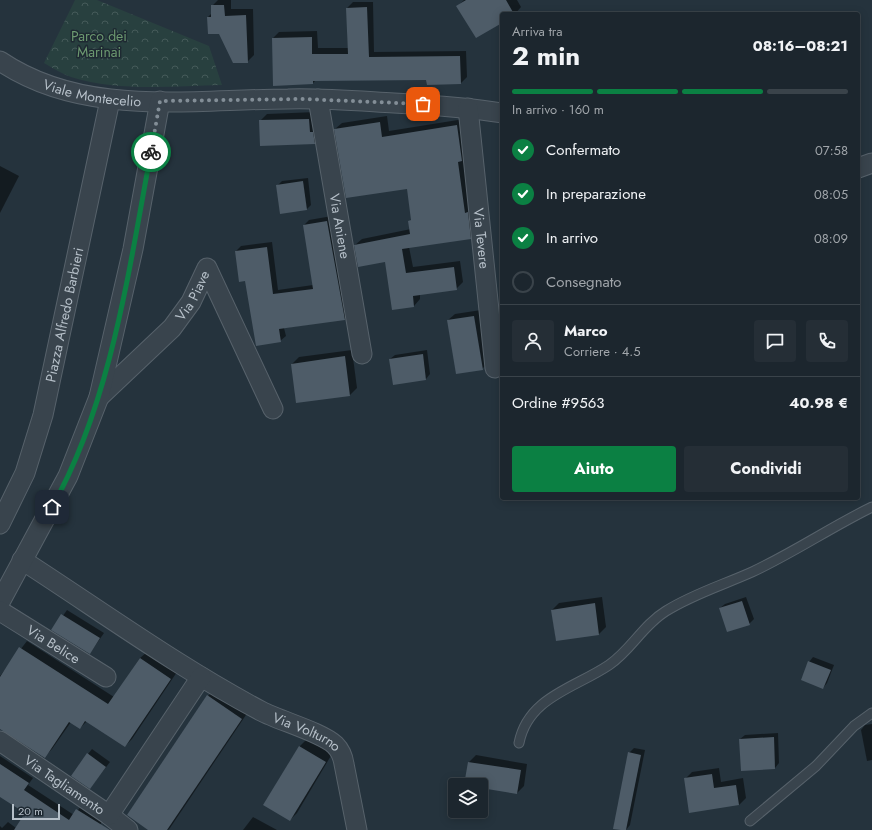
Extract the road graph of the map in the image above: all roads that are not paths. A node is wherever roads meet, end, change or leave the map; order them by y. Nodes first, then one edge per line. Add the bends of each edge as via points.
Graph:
1 (0, 61) edge
2 (318, 99) junction
3 (110, 100) junction
4 (160, 101) junction
5 (468, 108) junction
6 (500, 113) edge
7 (872, 163) edge
8 (860, 167) edge
9 (362, 354) dead end
10 (495, 368) dead end
11 (99, 397) junction
12 (273, 409) dead end
13 (872, 507) edge
14 (0, 524) edge
15 (22, 560) junction
16 (0, 602) edge
17 (0, 611) edge
18 (106, 677) dead end
19 (201, 677) junction
20 (872, 713) edge
21 (0, 741) edge
22 (519, 743) dead end
23 (109, 814) junction
24 (750, 821) dead end
25 (128, 830) edge
26 (357, 830) edge

1 - 3 street, Viale Montecelio via 17,72 45,84
2 - 4 street, Viale Montecelio
2 - 5 street, Viale Montecelio
2 - 9 street, Via Aniene
3 - 4 street, Viale Montecelio
3 - 14 street, Piazza Alfredo Barbieri via 43,415 25,473
4 - 11 street via 133,250
5 - 6 street, Viale Montecelio
5 - 10 street, Via Tevere
7 - 8 street
11 - 12 street, Via Piave via 172,328 191,302 207,268
11 - 15 street via 68,476
13 - 22 lane via 751,572 665,611 610,665 568,687 538,708 525,723
15 - 16 street
15 - 19 street, Via Volturno
17 - 18 street, Via Belice
19 - 23 street
19 - 26 street, Via Volturno via 270,715 335,745 344,764
20 - 24 lane via 854,726 816,766
21 - 23 street, Via Tagliamento
23 - 25 street, Via Tagliamento

